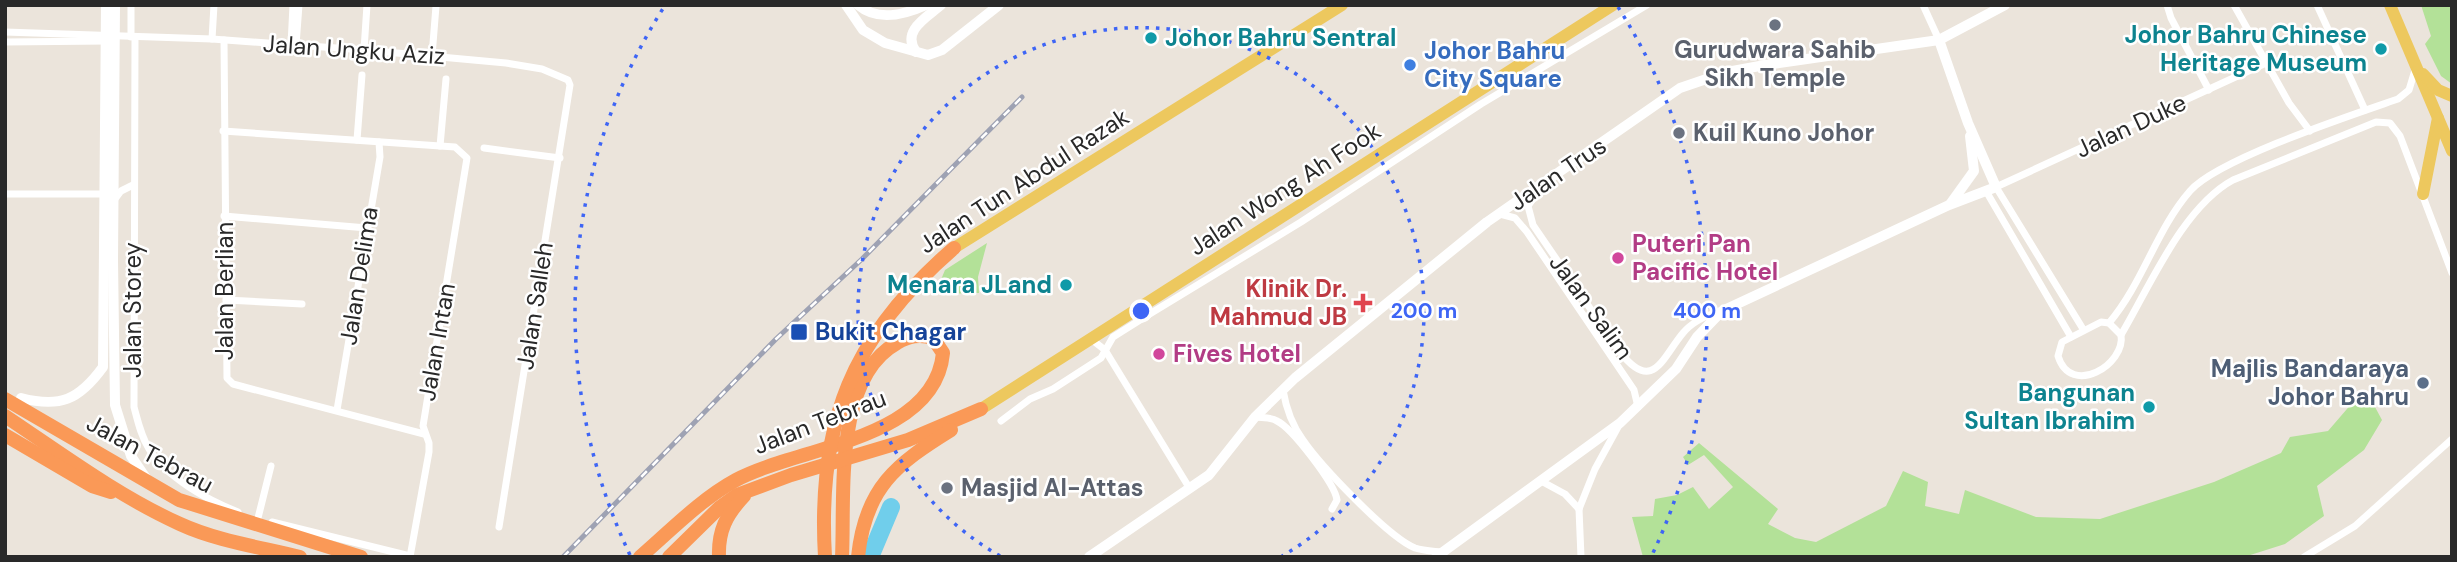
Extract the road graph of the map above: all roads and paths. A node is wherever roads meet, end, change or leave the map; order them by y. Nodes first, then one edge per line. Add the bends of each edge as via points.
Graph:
1 (106, 5) edge
2 (115, 5) edge
3 (131, 5) edge
4 (214, 5) edge
5 (293, 5) edge
6 (299, 5) edge
7 (367, 5) edge
8 (846, 5) edge
9 (858, 5) edge
10 (926, 5) edge
11 (941, 5) edge
12 (999, 5) edge
13 (1342, 5) edge
14 (1613, 5) edge
15 (1647, 5) edge
16 (1923, 5) edge
17 (2005, 5) edge
18 (2167, 5) edge
19 (2234, 5) edge
20 (2317, 5) edge
21 (2390, 5) edge
22 (436, 6) edge
23 (877, 15) junction
24 (863, 30) junction
25 (5, 32) edge
26 (133, 37) junction
27 (108, 38) junction
28 (212, 39) junction
29 (224, 40) junction
30 (1939, 40) junction
31 (5, 42) edge
32 (293, 45) junction
33 (364, 50) junction
34 (916, 52) junction
35 (432, 56) junction
36 (2266, 63) junction
37 (2416, 66) junction
38 (362, 75) dead end
39 (446, 79) dead end
40 (570, 85) joint
41 (2209, 90) junction
42 (2452, 96) edge
43 (2365, 110) junction
44 (2438, 118) junction
45 (1968, 123) junction
46 (223, 131) junction
47 (2310, 131) junction
48 (2449, 132) edge
49 (357, 140) junction
50 (379, 142) junction
51 (440, 146) junction
52 (484, 148) dead end
53 (2452, 151) edge
54 (560, 158) junction
55 (113, 173) junction
56 (2204, 178) junction
57 (1543, 184) junction
58 (133, 185) junction
59 (1991, 189) junction
60 (2213, 192) junction
61 (5, 194) edge
62 (2423, 194) junction
63 (110, 196) junction
64 (1949, 205) junction
65 (1500, 214) junction
66 (224, 216) junction
67 (367, 228) junction
68 (2163, 234) junction
69 (2175, 243) junction
70 (954, 248) joint
71 (2452, 273) edge
72 (226, 300) junction
73 (302, 304) dead end
74 (1722, 311) junction
75 (2109, 323) junction
76 (2083, 330) junction
77 (2121, 335) junction
78 (2071, 337) junction
79 (1091, 339) junction
80 (1104, 350) junction
81 (5, 388) edge
82 (1283, 390) junction
83 (21, 398) junction
84 (5, 399) edge
85 (1638, 407) junction
86 (981, 409) junction
87 (337, 411) junction
88 (5, 416) edge
89 (1255, 418) junction
90 (1001, 421) dead end
91 (1620, 423) junction
92 (55, 428) junction
93 (424, 434) junction
94 (5, 435) edge
95 (854, 438) junction
96 (2452, 439) edge
97 (885, 448) junction
98 (271, 466) dead end
99 (1541, 481) junction
100 (150, 484) junction
101 (881, 485) junction
102 (749, 490) junction
103 (1190, 490) junction
104 (129, 498) junction
105 (1332, 509) dead end
106 (1579, 509) junction
107 (258, 518) junction
108 (499, 527) dead end
109 (823, 532) junction
110 (346, 554) edge
111 (1440, 554) edge
112 (410, 556) edge
113 (300, 557) edge
114 (361, 557) edge
115 (640, 557) edge
116 (669, 557) edge
117 (719, 557) edge
118 (815, 557) edge
119 (825, 557) edge
120 (842, 557) edge
121 (858, 557) edge
122 (1089, 557) edge
123 (1581, 557) edge
124 (2304, 557) edge

1 - 27 street, Jalan Storey
2 - 27 street, Jalan Storey
3 - 26 street
4 - 28 street
5 - 32 street
6 - 32 street
7 - 33 street
8 - 24 street
9 - 23 street
10 - 23 street
11 - 34 street via 913,30 910,40
12 - 34 street via 939,52
13 - 70 main road, Jalan Tun Abdul Razak
14 - 79 main road, Jalan Wong Ah Fook
15 - 80 street via 1481,104 1113,337
16 - 30 street
17 - 30 street, Jalan Trus
18 - 41 street
19 - 36 street
20 - 43 street
21 - 37 main road
22 - 35 street
23 - 24 street via 874,30
24 - 34 street via 885,43
25 - 27 street
26 - 27 street, Jalan Ungku Aziz
26 - 28 street, Jalan Ungku Aziz
26 - 58 street, Jalan Storey
27 - 31 street
27 - 55 street, Jalan Storey
27 - 63 street, Jalan Storey
28 - 29 street, Jalan Ungku Aziz
29 - 32 street, Jalan Ungku Aziz
29 - 46 street, Jalan Berlian
30 - 45 street
30 - 57 street, Jalan Trus via 1765,65 1691,83
32 - 33 street, Jalan Ungku Aziz
33 - 35 street, Jalan Ungku Aziz
35 - 40 street, Jalan Ungku Aziz via 542,69 564,76
36 - 41 street, Jalan Duke
36 - 47 street
37 - 42 main road via 2438,90
37 - 43 street via 2414,82 2404,95
37 - 44 main road
38 - 49 street
39 - 51 street
40 - 54 street, Jalan Salleh
41 - 59 street, Jalan Duke
43 - 47 street
44 - 48 main road
44 - 62 main road
45 - 59 street
45 - 64 street via 1974,171
46 - 49 street, Jalan Intan
46 - 66 street, Jalan Berlian
47 - 56 street
48 - 53 main road
49 - 50 street, Jalan Intan
50 - 51 street, Jalan Intan
50 - 67 street, Jalan Delima
51 - 93 street, Jalan Intan via 460,149 468,163
52 - 54 street
54 - 108 street, Jalan Salleh
55 - 58 street
55 - 63 street, Jalan Storey
56 - 60 street
56 - 68 street via 2182,201
57 - 65 street, Jalan Trus
57 - 74 street, Jalan Salim via 1528,206 1533,225 1629,363 1647,372 1657,368 1694,323
58 - 63 street
58 - 107 street, Jalan Storey via 134,399 143,439 175,477
59 - 64 street
59 - 76 street
59 - 78 street
60 - 62 street via 2376,122 2390,123 2400,136
60 - 69 street
61 - 63 street
62 - 71 street
63 - 83 street, Jalan Storey via 103,367 80,393 65,400 43,403
63 - 100 street, Jalan Storey via 115,405 131,456
64 - 74 street
65 - 82 street, Jalan Trus via 1346,334
65 - 85 street, Jalan Salim via 1515,218 1527,232 1634,390
66 - 67 street
66 - 72 street, Jalan Berlian
67 - 87 street, Jalan Delima
68 - 69 street
68 - 75 street via 2128,301
69 - 77 street
70 - 109 highway, Jalan Tun Abdul Razak via 916,281 856,364 834,419
72 - 73 street
72 - 87 street, Jalan Berlian via 224,369 233,384
74 - 85 street via 1676,369
75 - 76 street
75 - 77 street
76 - 78 street
77 - 78 street via 2121,351 2115,359 2086,376 2075,377 2068,374 2058,356 2062,342
79 - 80 street
79 - 86 main road, Jalan Wong Ah Fook
80 - 90 street via 1099,359 1030,398
80 - 103 street
81 - 83 highway
82 - 89 street, Jalan Trus
82 - 111 street via 1286,408 1302,439 1331,473 1397,537
83 - 92 highway
84 - 92 highway, Jalan Tebrau
85 - 91 street
86 - 97 highway, Jalan Tebrau
86 - 101 highway via 914,453
87 - 93 street, Jalan Berlian
88 - 104 highway, Jalan Tebrau
89 - 103 street, Jalan Trus via 1209,475
89 - 105 street via 1272,418 1283,425 1331,483 1337,500
91 - 99 street
91 - 106 street
92 - 100 highway, Jalan Tebrau
93 - 112 street, Jalan Intan via 429,452
94 - 104 highway via 92,486
95 - 97 highway via 872,438
95 - 115 highway, Jalan Tebrau via 750,472 719,491
95 - 120 highway, Jalan Tebrau via 898,419 927,393 942,366 943,353 933,338 918,335 888,347 863,381 842,482
96 - 124 street via 2355,526
97 - 101 highway
97 - 102 highway, Jalan Tebrau
98 - 107 street
99 - 106 street via 1565,494
99 - 111 street
100 - 110 highway, Jalan Tebrau via 230,519
101 - 121 highway via 860,531
102 - 116 highway, Jalan Tebrau via 727,500
102 - 117 highway via 724,520
103 - 122 street, Jalan Trus
104 - 113 highway, Jalan Tebrau via 181,525
106 - 123 street
107 - 112 street
109 - 118 highway
109 - 119 highway, Jalan Tun Abdul Razak
110 - 114 highway, Jalan Tebrau

